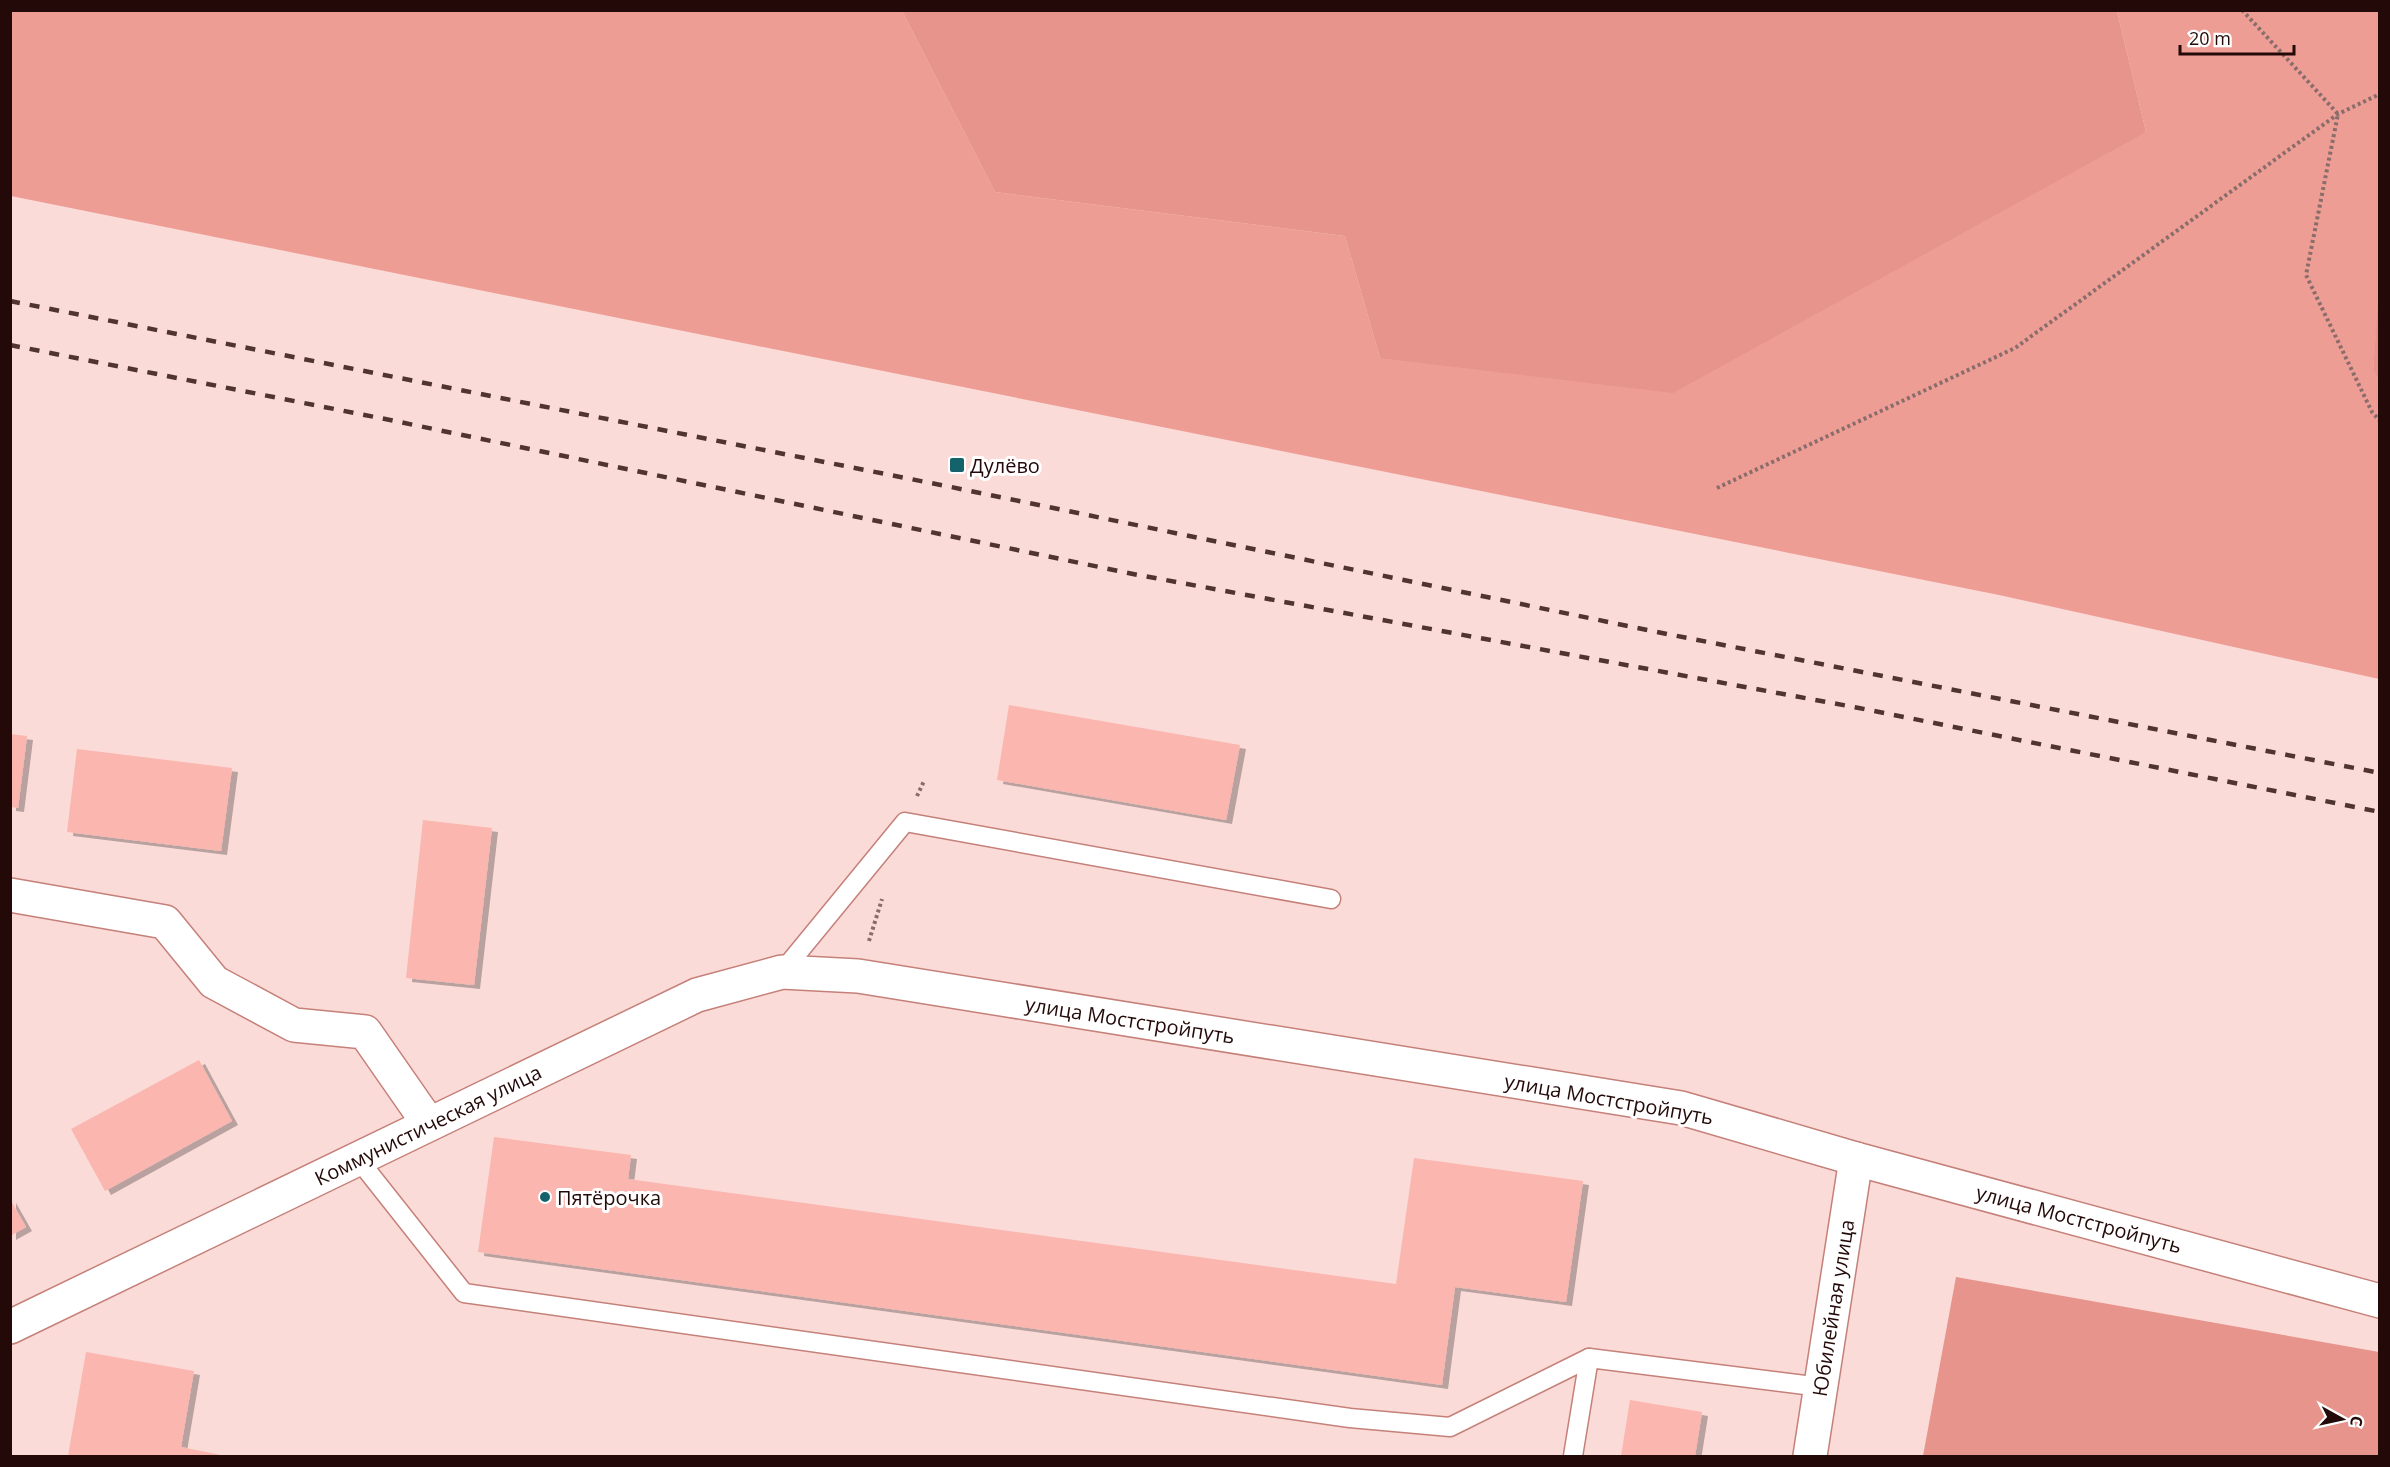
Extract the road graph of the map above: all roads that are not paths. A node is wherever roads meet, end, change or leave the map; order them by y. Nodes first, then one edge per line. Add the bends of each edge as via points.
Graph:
1 (10, 895) edge
2 (1331, 899) dead end
3 (782, 972) junction
4 (858, 976) joint
5 (429, 1124) junction
6 (358, 1158) junction
7 (1856, 1159) junction
8 (2379, 1301) edge
9 (10, 1327) edge
10 (1589, 1358) junction
11 (1821, 1387) junction
12 (1573, 1456) edge
13 (1810, 1456) edge

1 - 5 street via 165,922 214,982 294,1025 365,1032
2 - 3 lane via 905,822
3 - 4 street, Коммунистическая улица
3 - 5 street, Коммунистическая улица via 697,995
4 - 7 street, улица Мостстройпуть via 1681,1108
5 - 6 street, Коммунистическая улица
6 - 9 street, Коммунистическая улица
6 - 10 lane via 464,1293 1350,1419 1450,1427
7 - 8 street, улица Мостстройпуть
7 - 11 street, Юбилейная улица
10 - 11 lane
10 - 12 lane
11 - 13 street, Юбилейная улица

